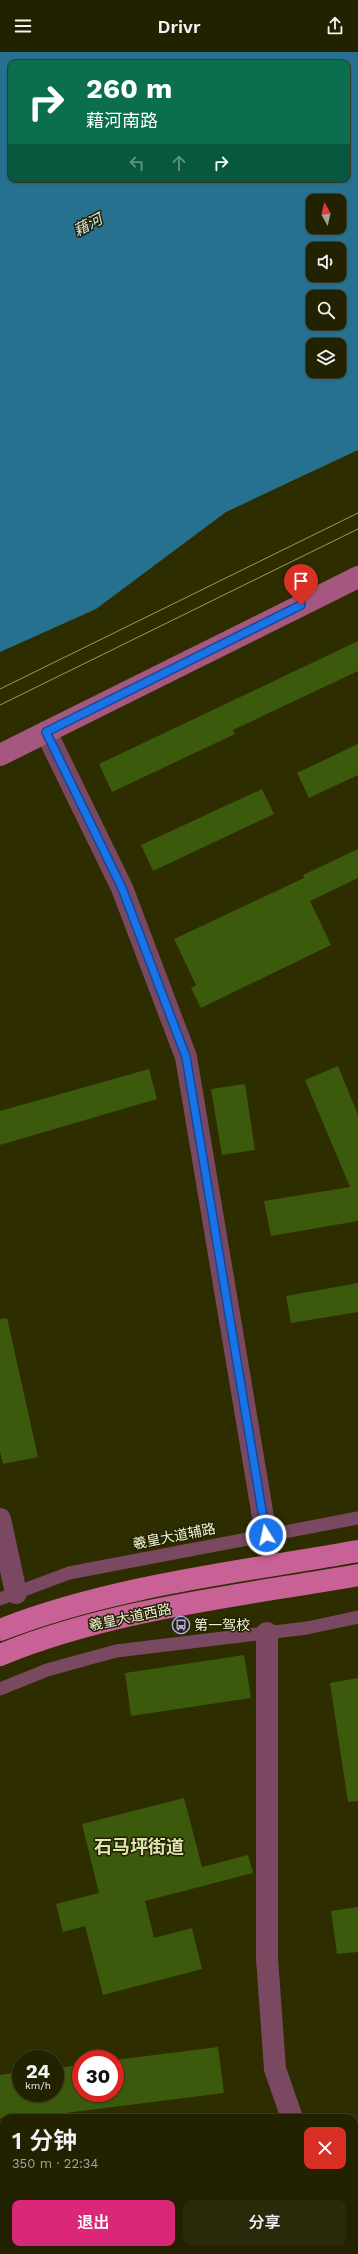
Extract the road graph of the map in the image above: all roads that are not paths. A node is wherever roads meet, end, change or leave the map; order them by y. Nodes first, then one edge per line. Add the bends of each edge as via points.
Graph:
1 (358, 577) edge
2 (46, 732) junction
3 (0, 755) edge
4 (358, 1518) edge
5 (0, 1519) edge
6 (266, 1535) junction
7 (358, 1551) edge
8 (358, 1575) edge
9 (8, 1596) edge
10 (358, 1617) edge
11 (0, 1630) edge
12 (267, 1633) junction
13 (0, 1655) edge
14 (0, 1689) edge
15 (291, 2114) edge

1 - 2 main road
2 - 3 main road
2 - 6 street via 122,888 186,1057
4 - 6 lane, 羲皇大道辅路
5 - 9 street
6 - 9 lane, 羲皇大道辅路 via 69,1574
7 - 11 main road, 羲皇大道西路 via 126,1592 27,1619
8 - 13 main road, 羲皇大道西路 via 132,1615 35,1640
10 - 12 lane via 307,1628
12 - 14 lane via 116,1651 47,1670
12 - 15 street via 267,1958 275,2069

